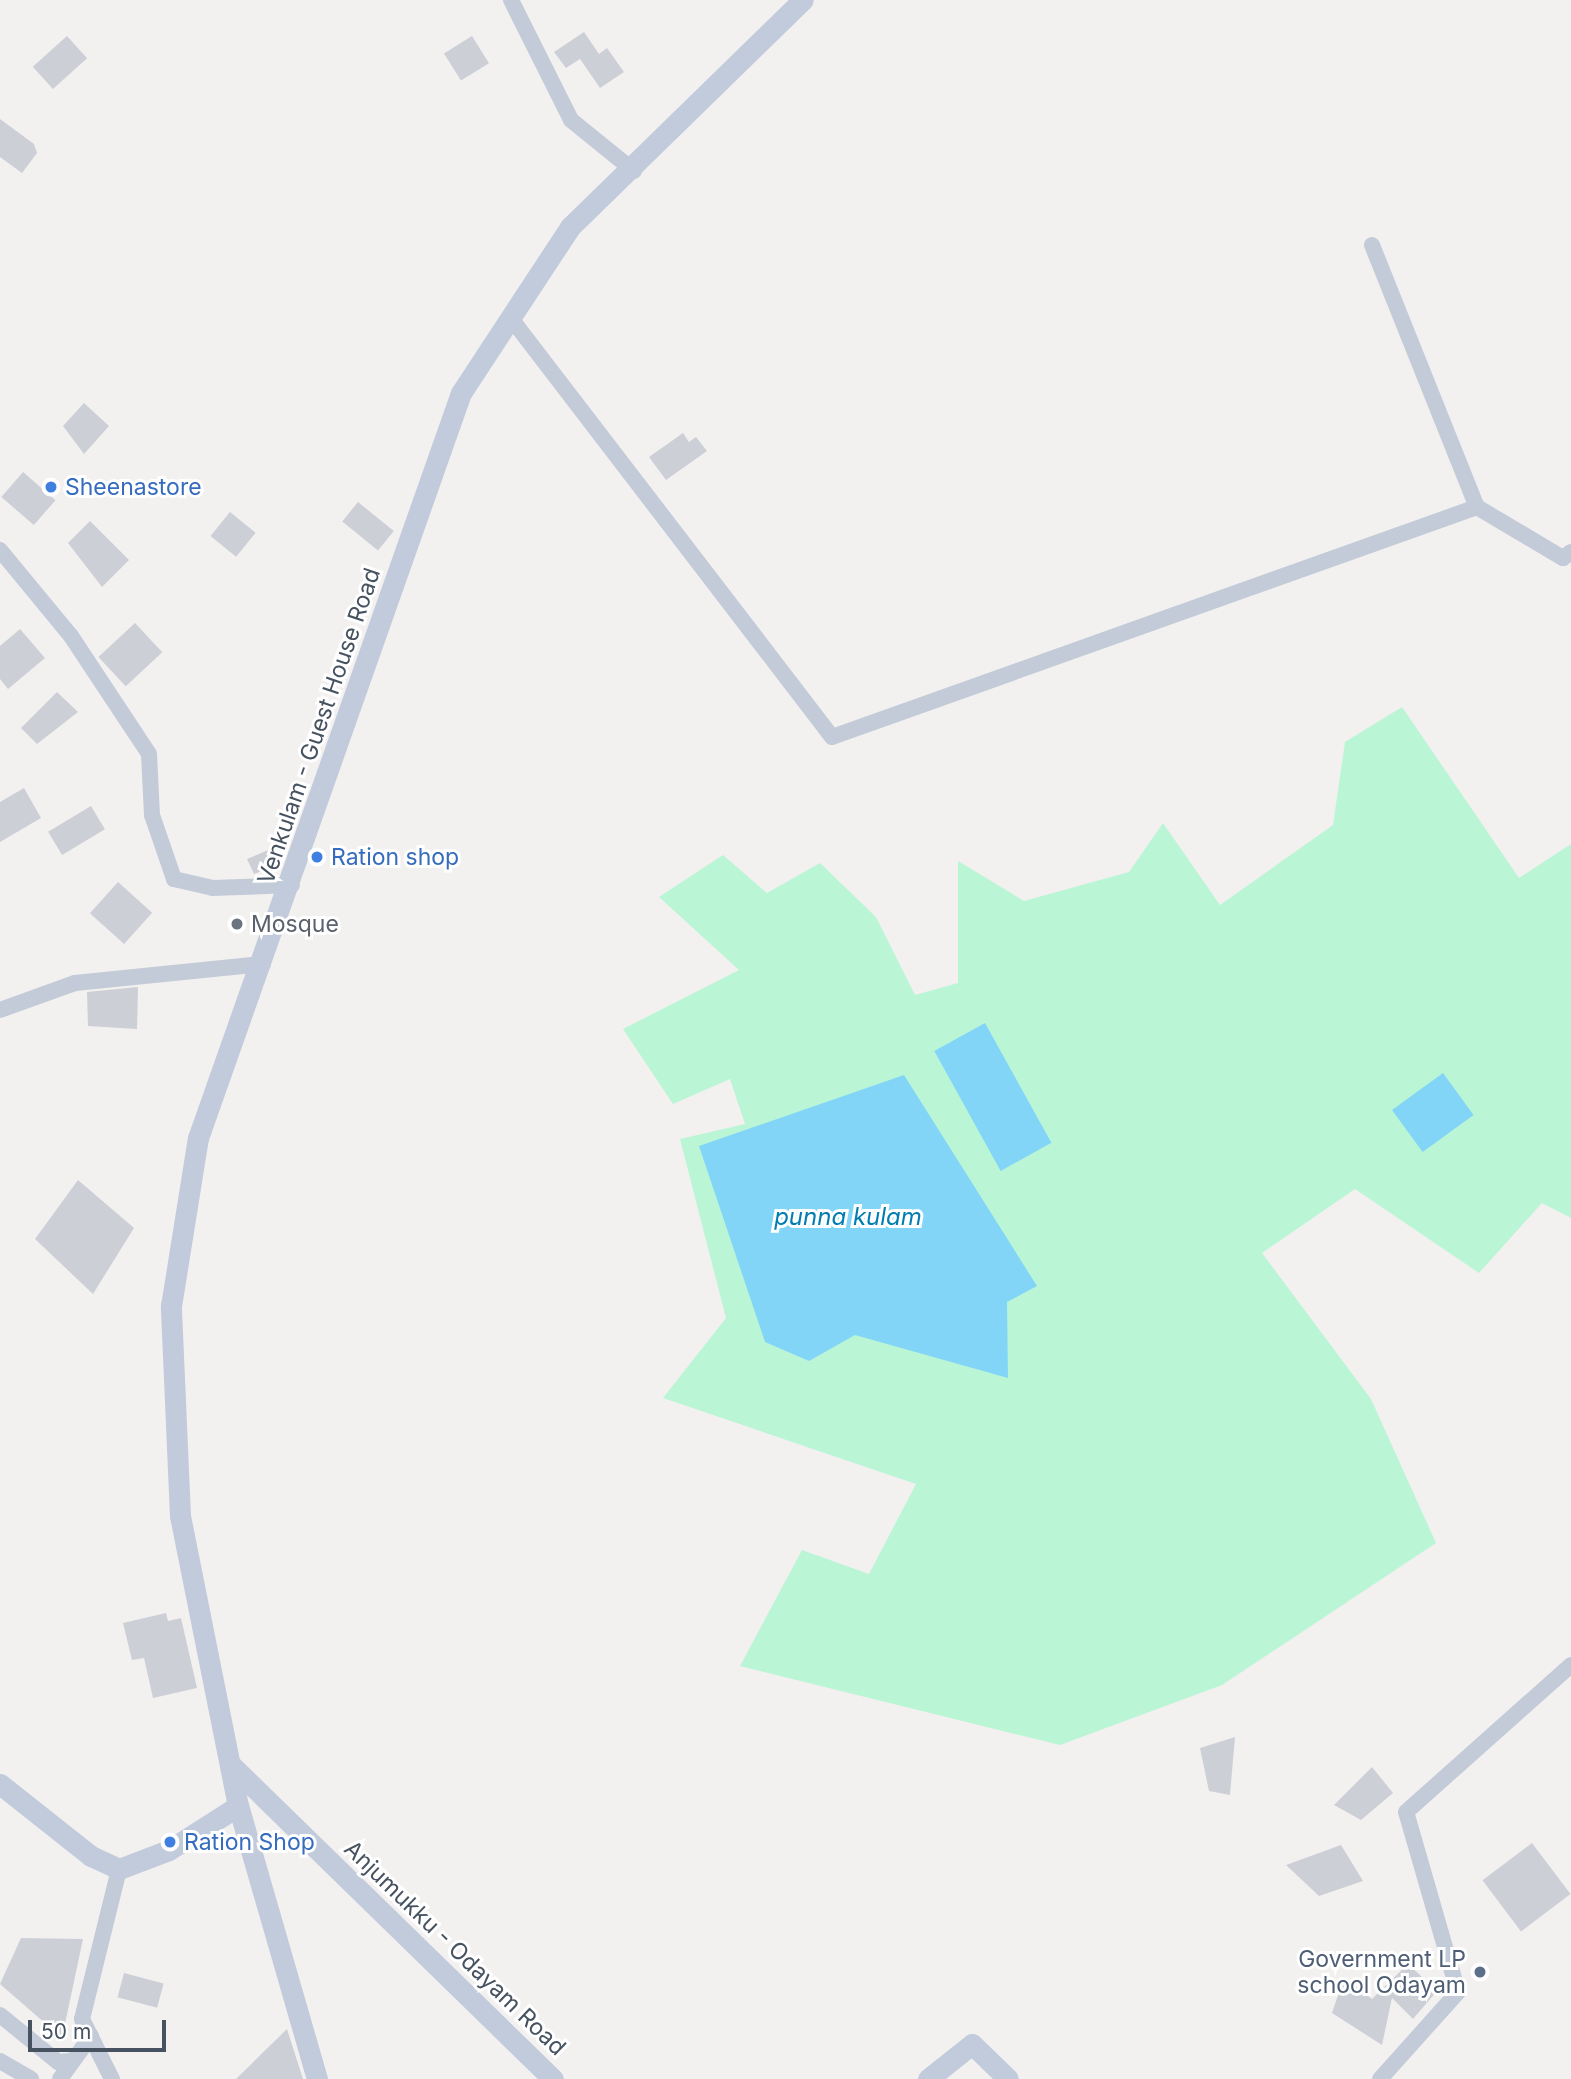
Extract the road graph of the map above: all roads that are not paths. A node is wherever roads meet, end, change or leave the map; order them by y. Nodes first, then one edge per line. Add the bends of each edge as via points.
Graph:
1 (511, 0) edge
2 (803, 0) edge
3 (634, 172) junction
4 (1372, 245) dead end
5 (510, 317) junction
6 (1477, 507) junction
7 (0, 550) edge
8 (1571, 552) edge
9 (292, 885) junction
10 (263, 964) junction
11 (0, 1010) edge
12 (1571, 1665) edge
13 (231, 1765) junction
14 (0, 1784) edge
15 (238, 1806) junction
16 (119, 1870) junction
17 (0, 2015) edge
18 (90, 2036) junction
19 (0, 2061) edge
20 (71, 2061) junction
21 (31, 2079) edge
22 (60, 2079) edge
23 (112, 2079) edge
24 (317, 2079) edge
25 (553, 2079) edge
26 (928, 2079) edge
27 (1008, 2079) edge
28 (1380, 2079) edge

1 - 3 street via 571,120
2 - 3 main road, Venkulam - Guest House Road
3 - 5 main road, Venkulam - Guest House Road via 570,227
4 - 6 street
5 - 6 street via 832,737
5 - 9 main road, Venkulam - Guest House Road via 461,393
6 - 8 street via 1563,558
7 - 9 street via 71,636 149,754 152,815 174,879 212,888
9 - 10 main road, Venkulam - Guest House Road
10 - 11 street via 75,984
10 - 13 main road, Venkulam - Guest House Road via 198,1138 171,1306 180,1516
12 - 28 street via 1406,1812 1458,1992
13 - 15 main road, Venkulam - Guest House Road
13 - 25 main road, Anjumukku - Odayam Road
14 - 16 main road via 91,1856
15 - 16 main road via 169,1850
15 - 24 main road, Venkulam - Guest House Road
16 - 18 street via 82,2019
17 - 20 street via 58,2062
18 - 20 street
18 - 23 street
19 - 21 street
20 - 22 street
26 - 27 main road via 972,2044

